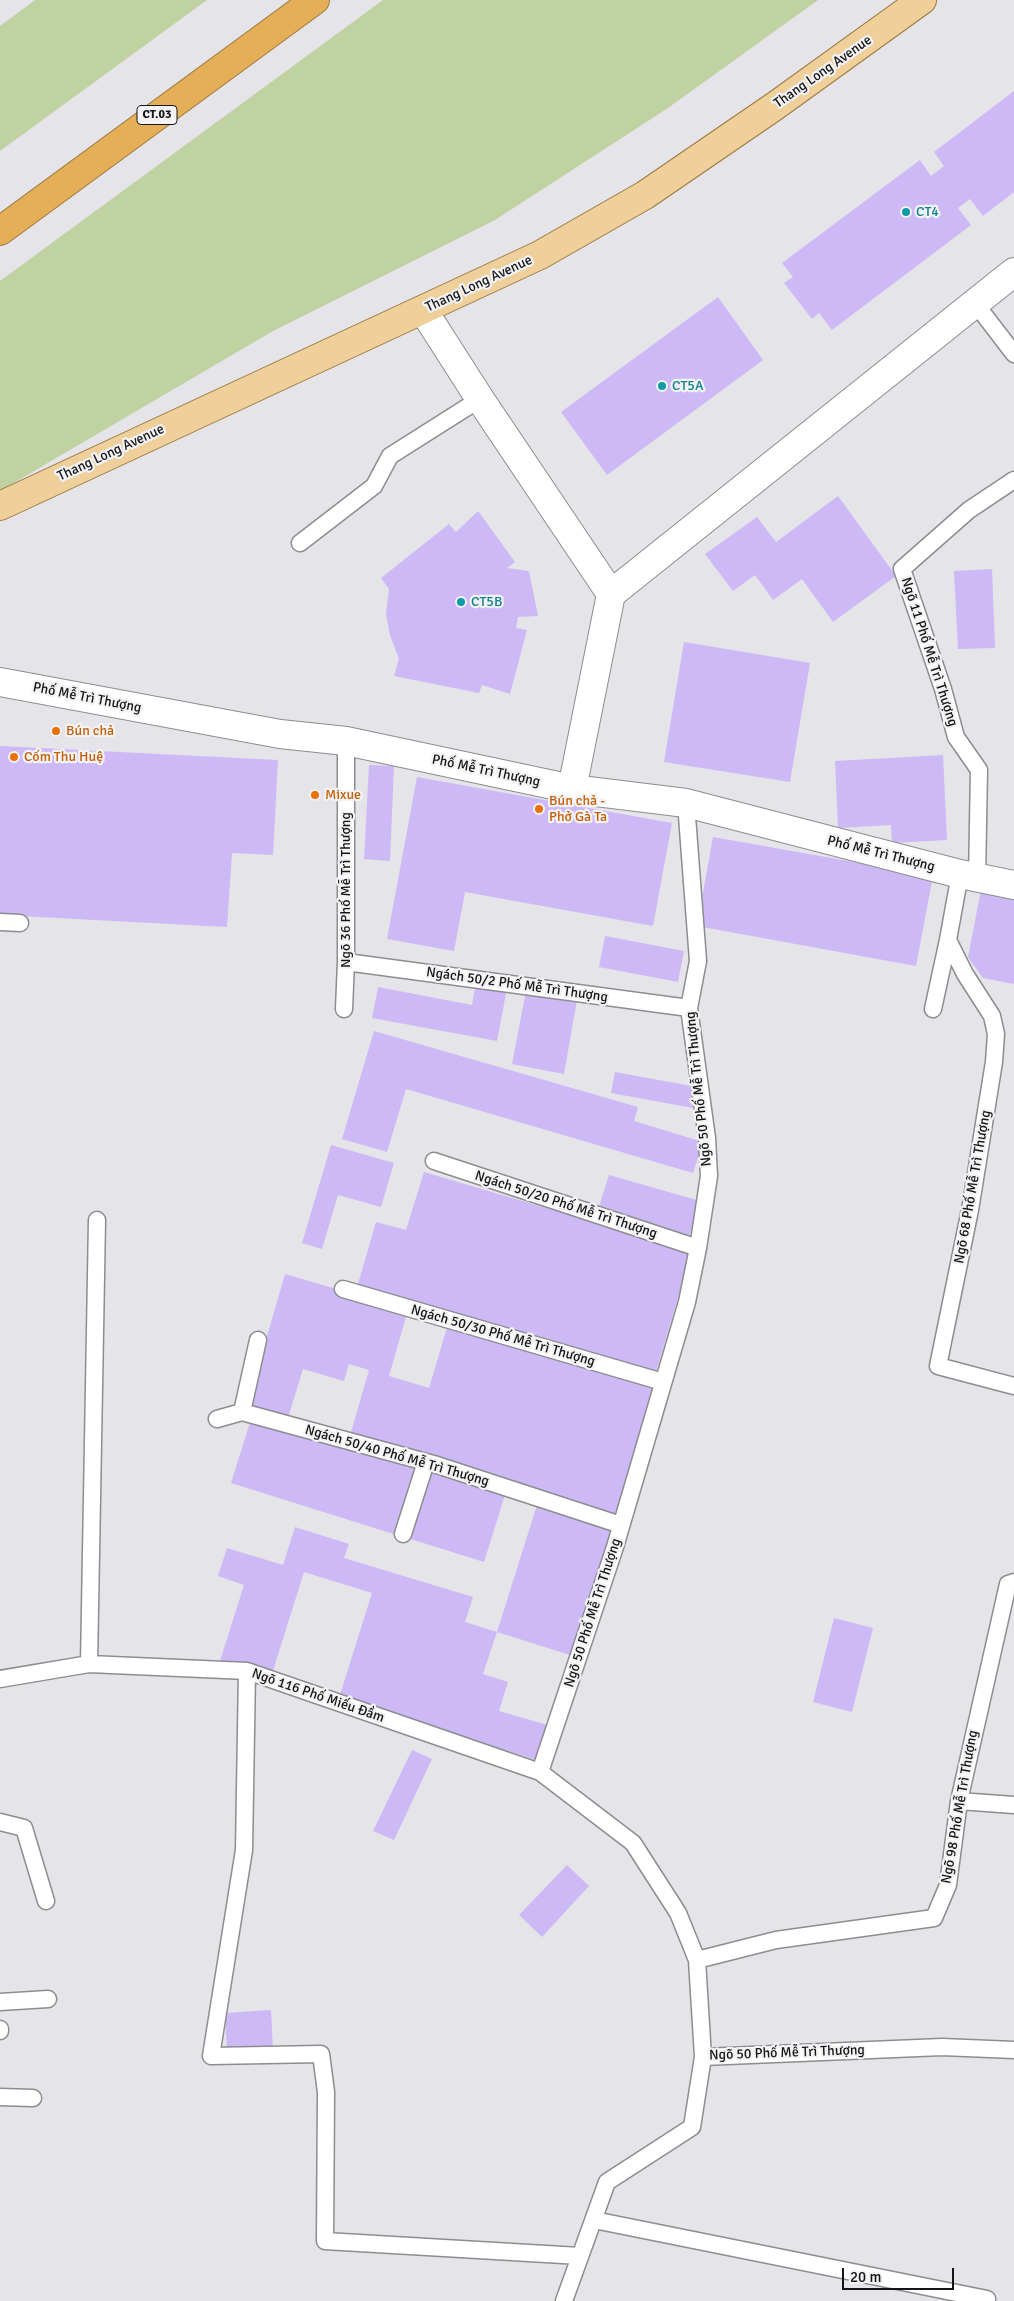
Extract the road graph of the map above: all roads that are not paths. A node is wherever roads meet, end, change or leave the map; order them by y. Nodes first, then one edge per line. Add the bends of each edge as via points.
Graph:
1 (315, 0) edge
2 (922, 0) edge
3 (0, 231) edge
4 (1014, 272) edge
5 (975, 303) junction
6 (423, 310) junction
7 (1014, 354) edge
8 (480, 399) junction
9 (1014, 480) edge
10 (0, 506) edge
11 (300, 544) dead end
12 (611, 594) junction
13 (4, 684) edge
14 (346, 741) junction
15 (572, 789) junction
16 (686, 804) junction
17 (969, 876) junction
18 (1014, 885) edge
19 (0, 922) edge
20 (20, 923) dead end
21 (948, 940) junction
22 (346, 962) junction
23 (689, 1008) junction
24 (344, 1009) dead end
25 (933, 1009) dead end
26 (434, 1161) dead end
27 (97, 1220) dead end
28 (698, 1248) junction
29 (343, 1289) dead end
30 (258, 1340) dead end
31 (663, 1382) junction
32 (1014, 1386) edge
33 (242, 1412) junction
34 (217, 1419) dead end
35 (426, 1462) junction
36 (621, 1525) junction
37 (403, 1534) dead end
38 (1014, 1582) edge
39 (89, 1664) junction
40 (247, 1671) junction
41 (0, 1679) edge
42 (540, 1772) junction
43 (959, 1801) junction
44 (1014, 1805) edge
45 (0, 1822) edge
46 (46, 1901) dead end
47 (697, 1960) junction
48 (48, 1999) dead end
49 (0, 2002) edge
50 (1014, 2050) edge
51 (703, 2057) junction
52 (0, 2097) edge
53 (33, 2098) dead end
54 (594, 2220) junction
55 (580, 2256) junction
56 (987, 2300) dead end
57 (564, 2301) edge

1 - 3 highway, CT.03
2 - 6 main road, Thang Long Avenue via 645,195 540,255
4 - 5 street
5 - 7 lane
5 - 12 street
6 - 8 street
6 - 10 main road, Thang Long Avenue
8 - 11 lane via 390,456 374,486
8 - 12 street
9 - 17 lane, Ngõ 11 Phố Mễ Trì Thượng via 969,510 902,569 956,737 979,770
12 - 15 street
13 - 14 street, Phố Mễ Trì Thượng via 280,734
14 - 15 street, Phố Mễ Trì Thượng
14 - 22 lane, Ngõ 36 Phố Mễ Trì Thượng
15 - 16 street, Phố Mễ Trì Thượng
16 - 17 street, Phố Mễ Trì Thượng
16 - 23 lane, Ngõ 50 Phố Mễ Trì Thượng via 698,961
17 - 18 street, Phố Mễ Trì Thượng
17 - 21 lane
19 - 20 lane
21 - 25 lane
21 - 32 lane, Ngõ 68 Phố Mễ Trì Thượng via 992,1016 996,1034 970,1210 938,1366
22 - 23 lane, Ngách 50/2 Phố Mễ Trì Thượng
22 - 24 lane, Ngõ 36 Phố Mễ Trì Thượng
23 - 28 lane, Ngõ 50 Phố Mễ Trì Thượng via 709,1176
26 - 28 lane, Ngách 50/20 Phố Mễ Trì Thượng
27 - 39 lane
28 - 31 lane, Ngõ 50 Phố Mễ Trì Thượng via 687,1302
29 - 31 lane, Ngách 50/30 Phố Mễ Trì Thượng
30 - 33 lane
31 - 36 lane, Ngõ 50 Phố Mễ Trì Thượng
33 - 34 lane
33 - 35 lane, Ngách 50/40 Phố Mễ Trì Thượng
35 - 36 lane, Ngách 50/40 Phố Mễ Trì Thượng
35 - 37 lane
36 - 42 lane, Ngõ 50 Phố Mễ Trì Thượng
38 - 43 lane, Ngõ 98 Phố Mễ Trì Thượng via 1008,1584
39 - 40 lane, Ngõ 116 Phố Miếu Đầm
39 - 41 lane, Ngõ 116 Phố Miếu Đầm
40 - 42 lane, Ngõ 116 Phố Miếu Đầm
40 - 55 lane via 244,1850 211,2056 321,2054 326,2092 324,2241
42 - 47 lane, Ngõ 50 Phố Mễ Trì Thượng via 633,1843 678,1913
43 - 44 lane
43 - 47 lane, Ngõ 98 Phố Mễ Trì Thượng via 948,1885 934,1918 776,1940
45 - 46 lane via 24,1828
47 - 51 lane, Ngõ 50 Phố Mễ Trì Thượng
48 - 49 lane
50 - 51 lane, Ngõ 50 Phố Mễ Trì Thượng via 942,2047
51 - 54 lane via 692,2128 607,2182
52 - 53 lane
54 - 55 lane
54 - 56 lane
55 - 57 lane

